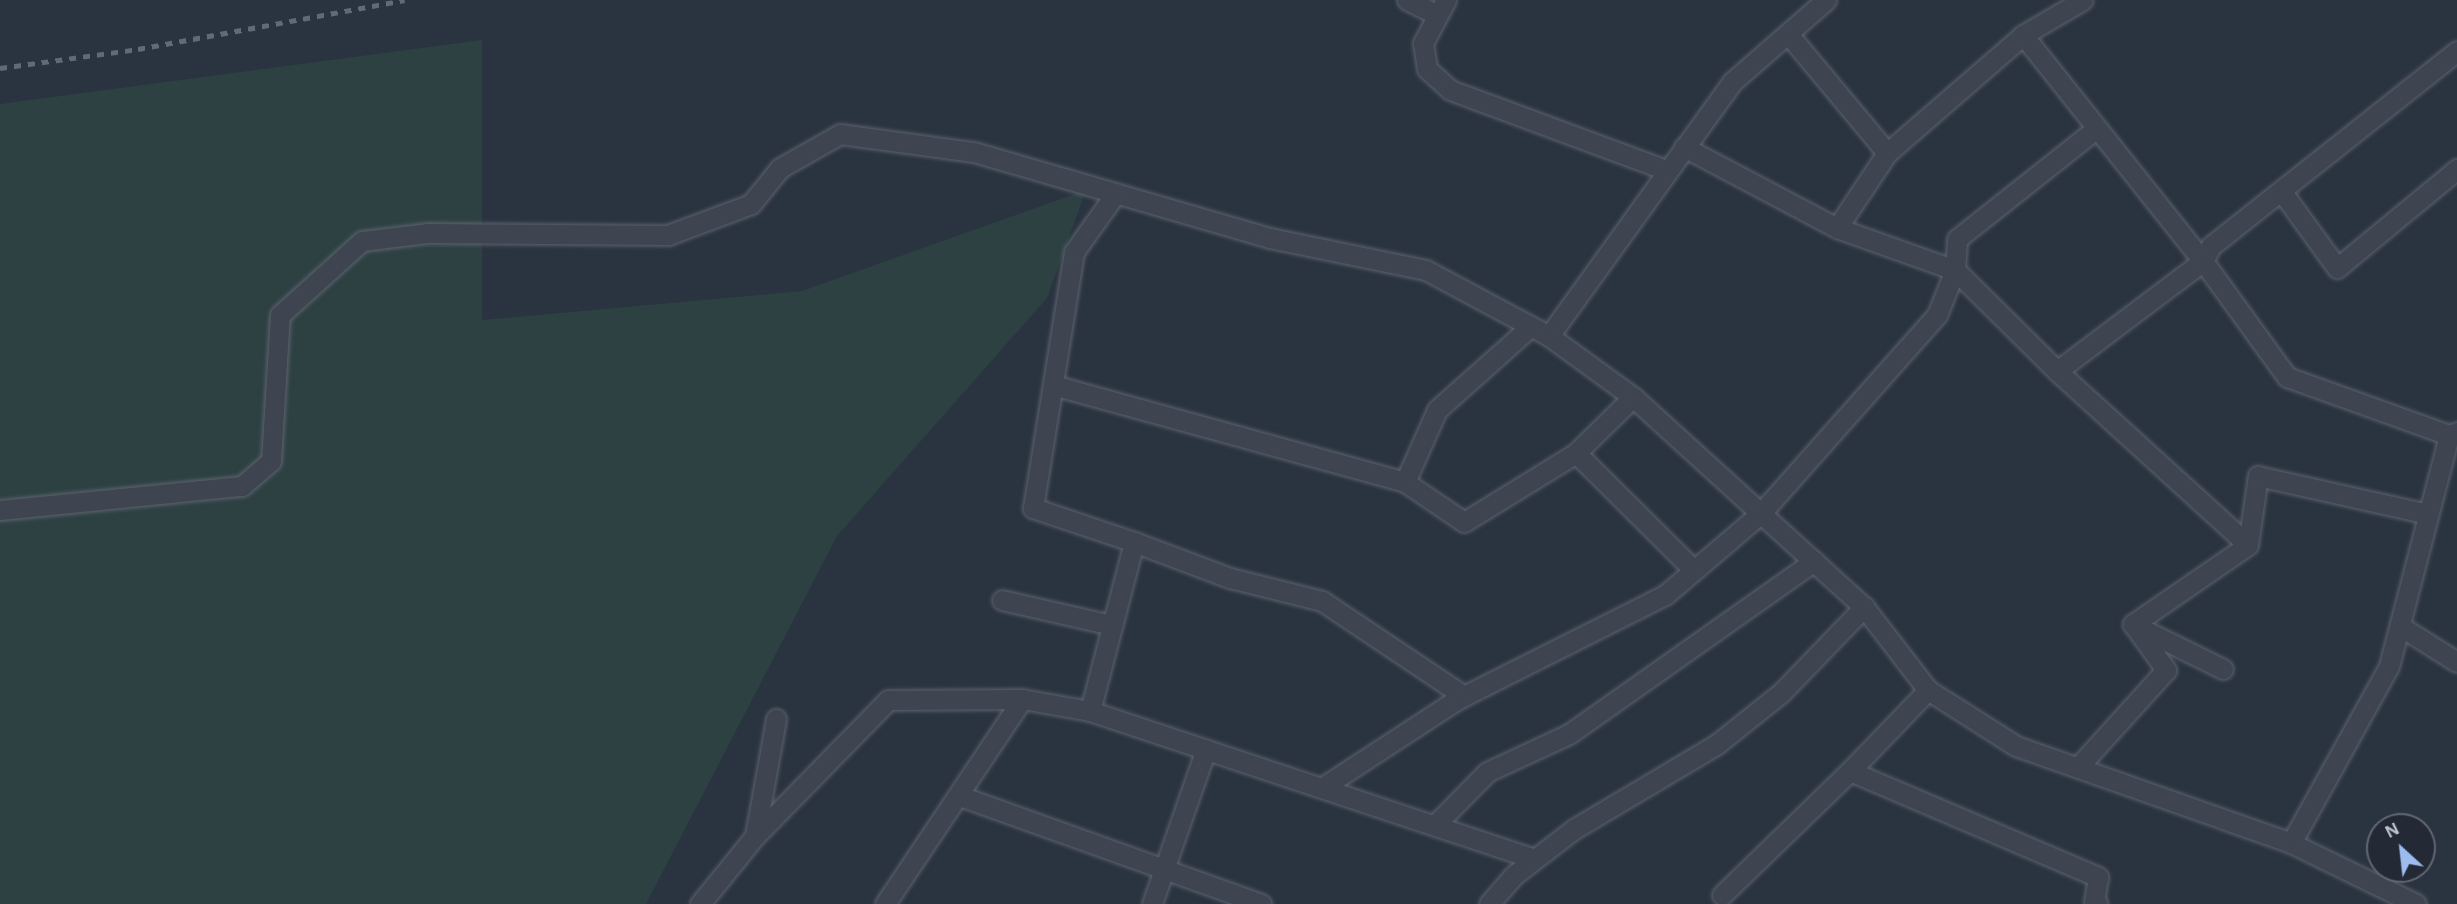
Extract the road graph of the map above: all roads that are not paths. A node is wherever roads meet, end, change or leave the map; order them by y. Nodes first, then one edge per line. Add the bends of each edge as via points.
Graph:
1 (1407, 0) edge
2 (1826, 0) edge
3 (2082, 0) edge
4 (1442, 7) edge
5 (1788, 34) junction
6 (2024, 35) junction
7 (2457, 51) edge
8 (2096, 129) junction
9 (1684, 147) junction
10 (1887, 153) junction
11 (2457, 169) edge
12 (1666, 170) junction
13 (1116, 192) junction
14 (2282, 192) junction
15 (1837, 228) junction
16 (2203, 261) junction
17 (1955, 270) junction
18 (1530, 327) junction
19 (1549, 336) junction
20 (2057, 371) junction
21 (1053, 385) junction
22 (1633, 397) junction
23 (2453, 433) edge
24 (1576, 453) junction
25 (1405, 481) junction
26 (0, 510) edge
27 (1761, 513) junction
28 (2428, 514) junction
29 (1134, 542) junction
30 (2248, 545) junction
31 (1814, 561) junction
32 (1694, 570) junction
33 (1002, 600) dead end
34 (1864, 607) junction
35 (2133, 624) junction
36 (1112, 625) junction
37 (2400, 626) junction
38 (2457, 663) edge
39 (2223, 669) dead end
40 (1928, 690) junction
41 (1464, 696) junction
42 (1022, 699) junction
43 (1090, 711) junction
44 (776, 719) dead end
45 (1206, 749) junction
46 (2079, 766) junction
47 (1850, 771) junction
48 (1323, 787) junction
49 (960, 796) junction
50 (1435, 825) junction
51 (755, 836) junction
52 (2291, 843) junction
53 (1534, 859) junction
54 (1162, 870) junction
55 (1722, 895) dead end
56 (894, 903) edge
57 (700, 904) edge
58 (1152, 904) edge
59 (1261, 904) edge
60 (1489, 904) edge
61 (2098, 904) edge
62 (2416, 904) edge

1 - 4 street
2 - 5 street
3 - 6 street
4 - 12 street via 1423,43 1427,69 1450,90
5 - 9 street via 1732,82
5 - 10 street
6 - 8 street
6 - 10 street
7 - 14 street
8 - 16 street
8 - 17 street via 1957,239
9 - 12 street
9 - 15 street
10 - 15 street
11 - 14 street via 2337,268
12 - 19 street
13 - 18 street via 1270,238 1426,270
13 - 21 street via 1074,252
13 - 26 street via 974,152 840,134 780,168 751,204 668,235 427,233 362,241 280,315 271,461 242,486
14 - 16 street via 2211,246
15 - 17 street
16 - 20 street
16 - 23 street via 2287,377
17 - 20 street
17 - 27 street via 1937,314
18 - 19 street
18 - 25 street via 1437,410
19 - 22 street
20 - 30 street
21 - 25 street
21 - 29 street via 1033,508
22 - 24 street
22 - 27 street
23 - 28 street
24 - 25 street via 1464,522
24 - 32 street
27 - 31 street
27 - 32 street
28 - 30 street via 2258,476
28 - 37 street
29 - 36 street
29 - 41 street via 1230,578 1322,601
30 - 35 street
31 - 34 street
31 - 50 street via 1569,734 1487,772
32 - 41 street via 1665,595
33 - 36 street
34 - 40 street
34 - 53 street via 1780,693 1717,744 1574,829
35 - 39 street
35 - 46 street via 2166,670
36 - 43 street
37 - 38 street
37 - 52 street via 2389,666
40 - 46 street via 2016,746
40 - 47 street
41 - 48 street
42 - 43 street
42 - 49 street
42 - 51 street via 888,700
43 - 45 street
44 - 51 street
45 - 48 street
45 - 54 street
46 - 52 street
47 - 55 street
47 - 61 street via 2098,877 2094,902
48 - 50 street
49 - 54 street
49 - 56 street
50 - 53 street
51 - 57 street
52 - 62 street
53 - 60 street
54 - 58 street
54 - 59 street via 1247,895

